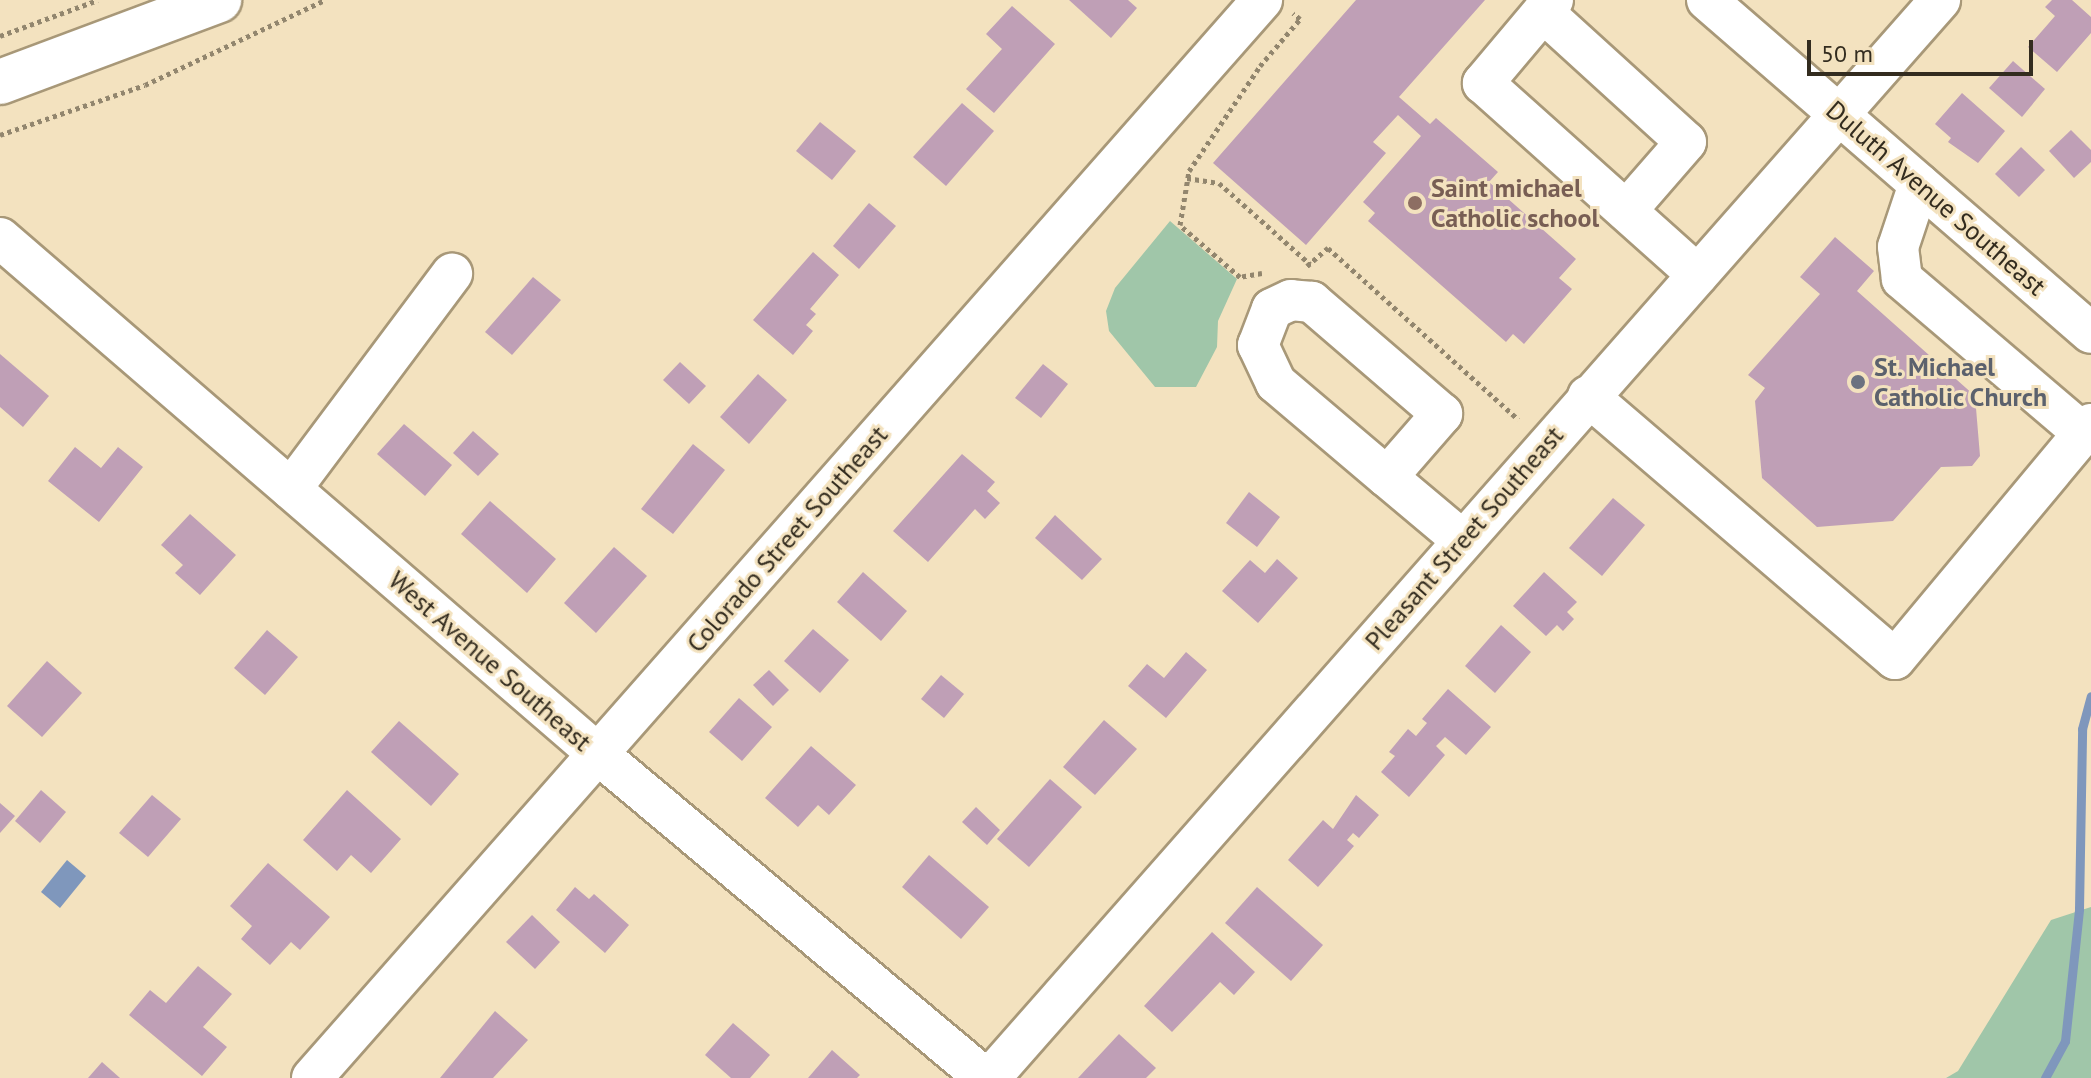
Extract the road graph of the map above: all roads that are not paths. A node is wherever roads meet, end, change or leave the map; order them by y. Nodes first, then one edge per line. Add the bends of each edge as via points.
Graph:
1 (219, 0) edge
2 (1707, 0) edge
3 (1940, 0) edge
4 (1276, 5) edge
5 (1548, 6) edge
6 (0, 82) edge
7 (1839, 114) junction
8 (1919, 184) junction
9 (1626, 211) junction
10 (0, 238) edge
11 (452, 274) dead end
12 (1698, 275) junction
13 (2091, 333) edge
14 (1588, 396) junction
15 (2087, 428) edge
16 (1387, 477) junction
17 (291, 489) junction
18 (1462, 540) junction
19 (598, 754) junction
20 (312, 1078) edge
21 (988, 1078) edge

1 - 6 main road
2 - 7 street, Duluth Avenue Southeast
3 - 7 street, Pleasant Street Southeast
4 - 19 street, Colorado Street Southeast
5 - 9 street via 1686,142
5 - 9 street via 1483,83
7 - 8 street, Duluth Avenue Southeast
7 - 12 street, Pleasant Street Southeast
8 - 13 street, Duluth Avenue Southeast
8 - 15 street via 1898,247 1902,279
9 - 12 street
10 - 17 street, West Avenue Southeast
11 - 17 street
12 - 14 street, Pleasant Street Southeast
14 - 15 street via 1895,659
14 - 18 street, Pleasant Street Southeast
16 - 16 street via 1264,366 1258,345 1272,309 1291,300 1319,307 1442,414
16 - 18 street
17 - 19 street, West Avenue Southeast
18 - 21 street, Pleasant Street Southeast
19 - 20 street, Colorado Street Southeast
19 - 21 street, West Avenue Southeast

